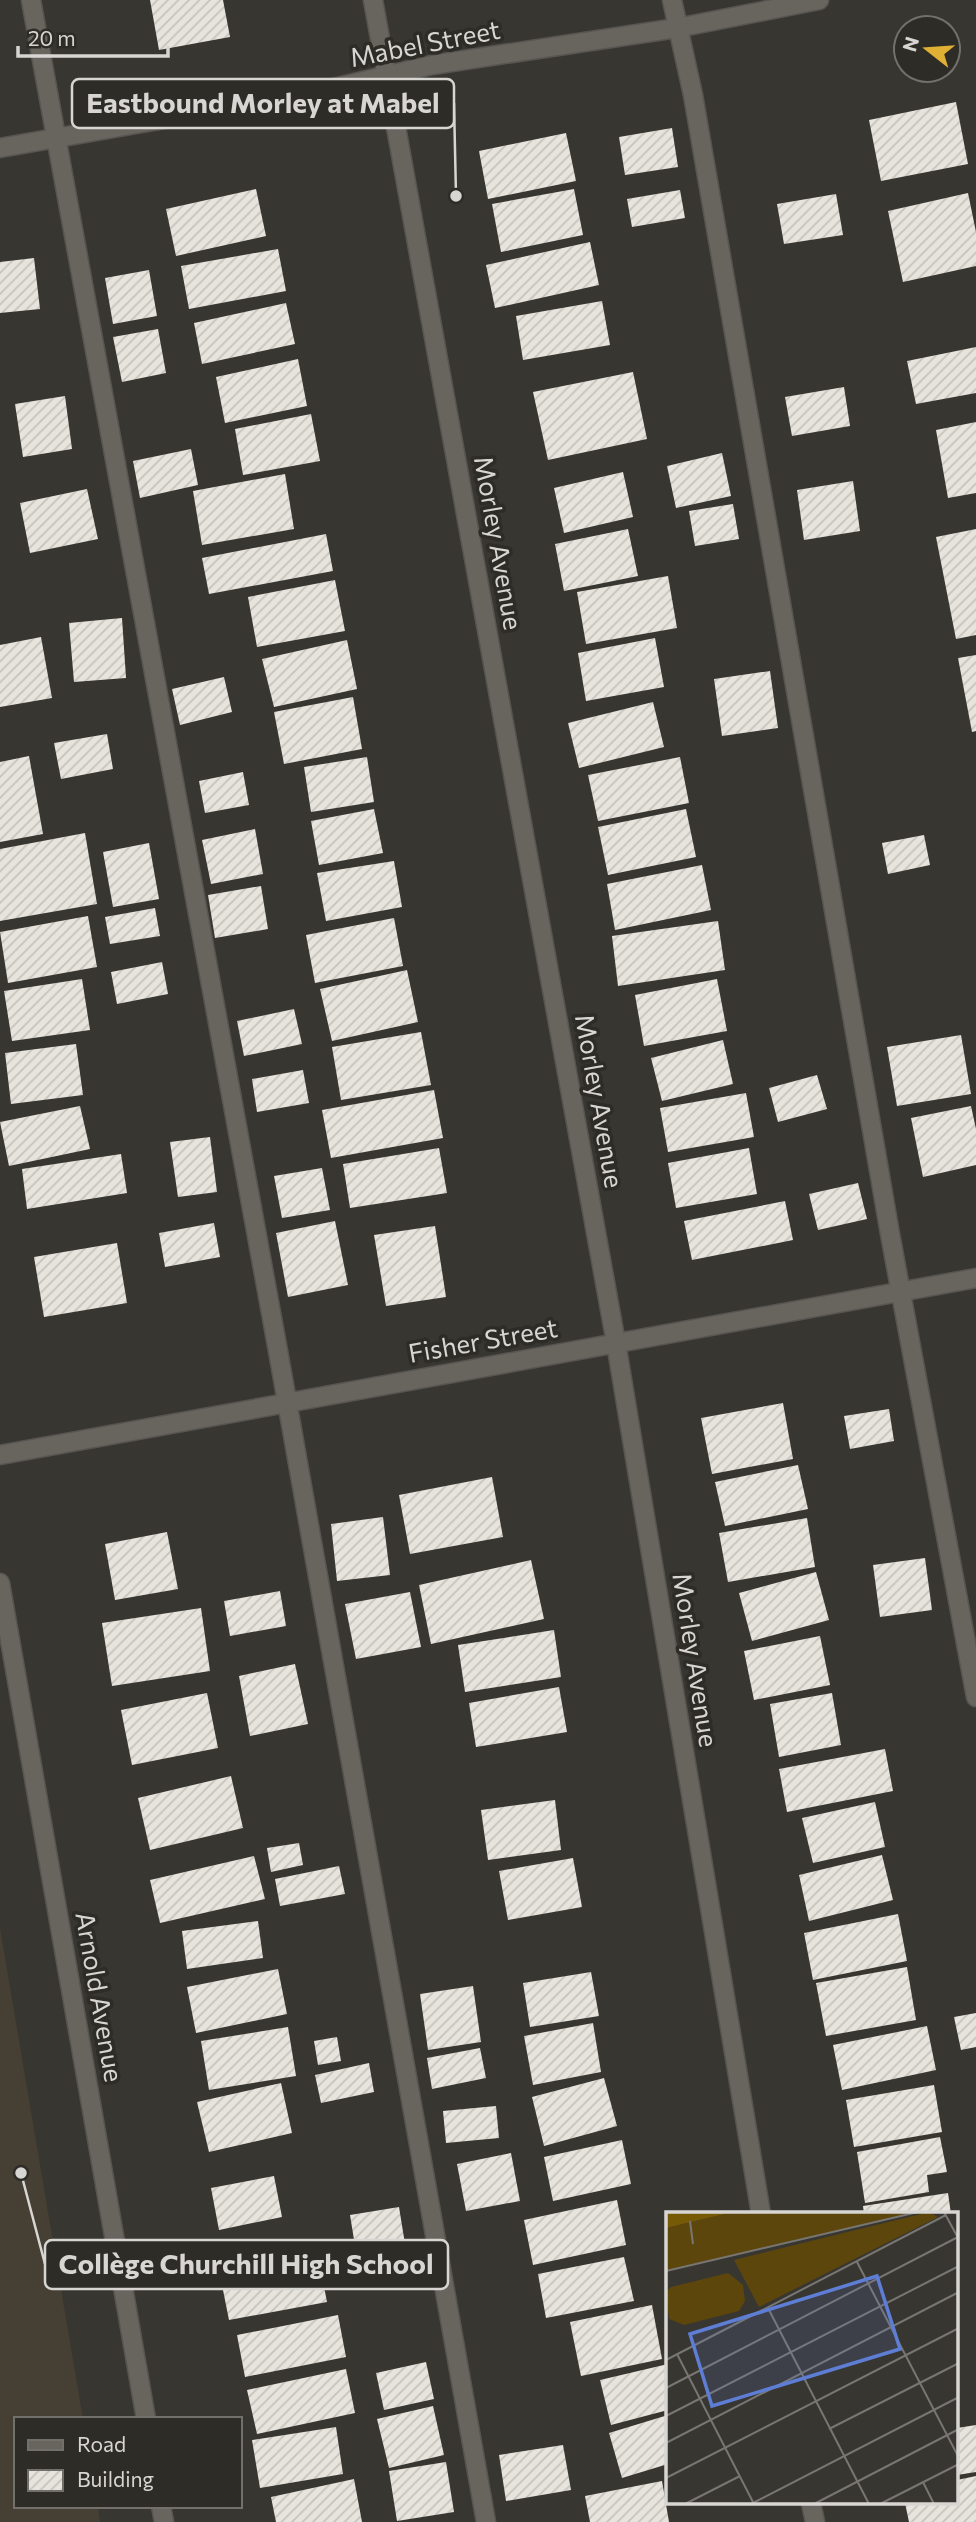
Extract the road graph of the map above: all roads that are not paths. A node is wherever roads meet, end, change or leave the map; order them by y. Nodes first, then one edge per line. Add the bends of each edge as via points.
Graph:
1 (31, 0) edge
2 (373, 0) edge
3 (672, 0) edge
4 (819, 0) edge
5 (677, 28) junction
6 (387, 76) junction
7 (57, 138) junction
8 (0, 148) edge
9 (976, 1278) edge
10 (900, 1292) junction
11 (616, 1343) junction
12 (287, 1403) junction
13 (0, 1455) edge
14 (0, 1583) edge
15 (976, 1697) edge
16 (761, 2212) edge
17 (146, 2417) edge
18 (811, 2504) edge
19 (486, 2522) edge
20 (815, 2522) edge

1 - 7 street
2 - 6 street, Morley Avenue
3 - 5 street
4 - 5 street, Mabel Street
5 - 6 street, Mabel Street via 432,65
5 - 10 street via 693,95
6 - 7 street, Mabel Street
6 - 11 street, Morley Avenue
7 - 8 street, Mabel Street
7 - 12 street
9 - 10 street, Fisher Street
10 - 11 street, Fisher Street
10 - 15 street
11 - 12 street, Fisher Street
11 - 16 street, Morley Avenue
12 - 13 street, Fisher Street
12 - 19 street
14 - 17 street, Arnold Avenue
18 - 20 street

